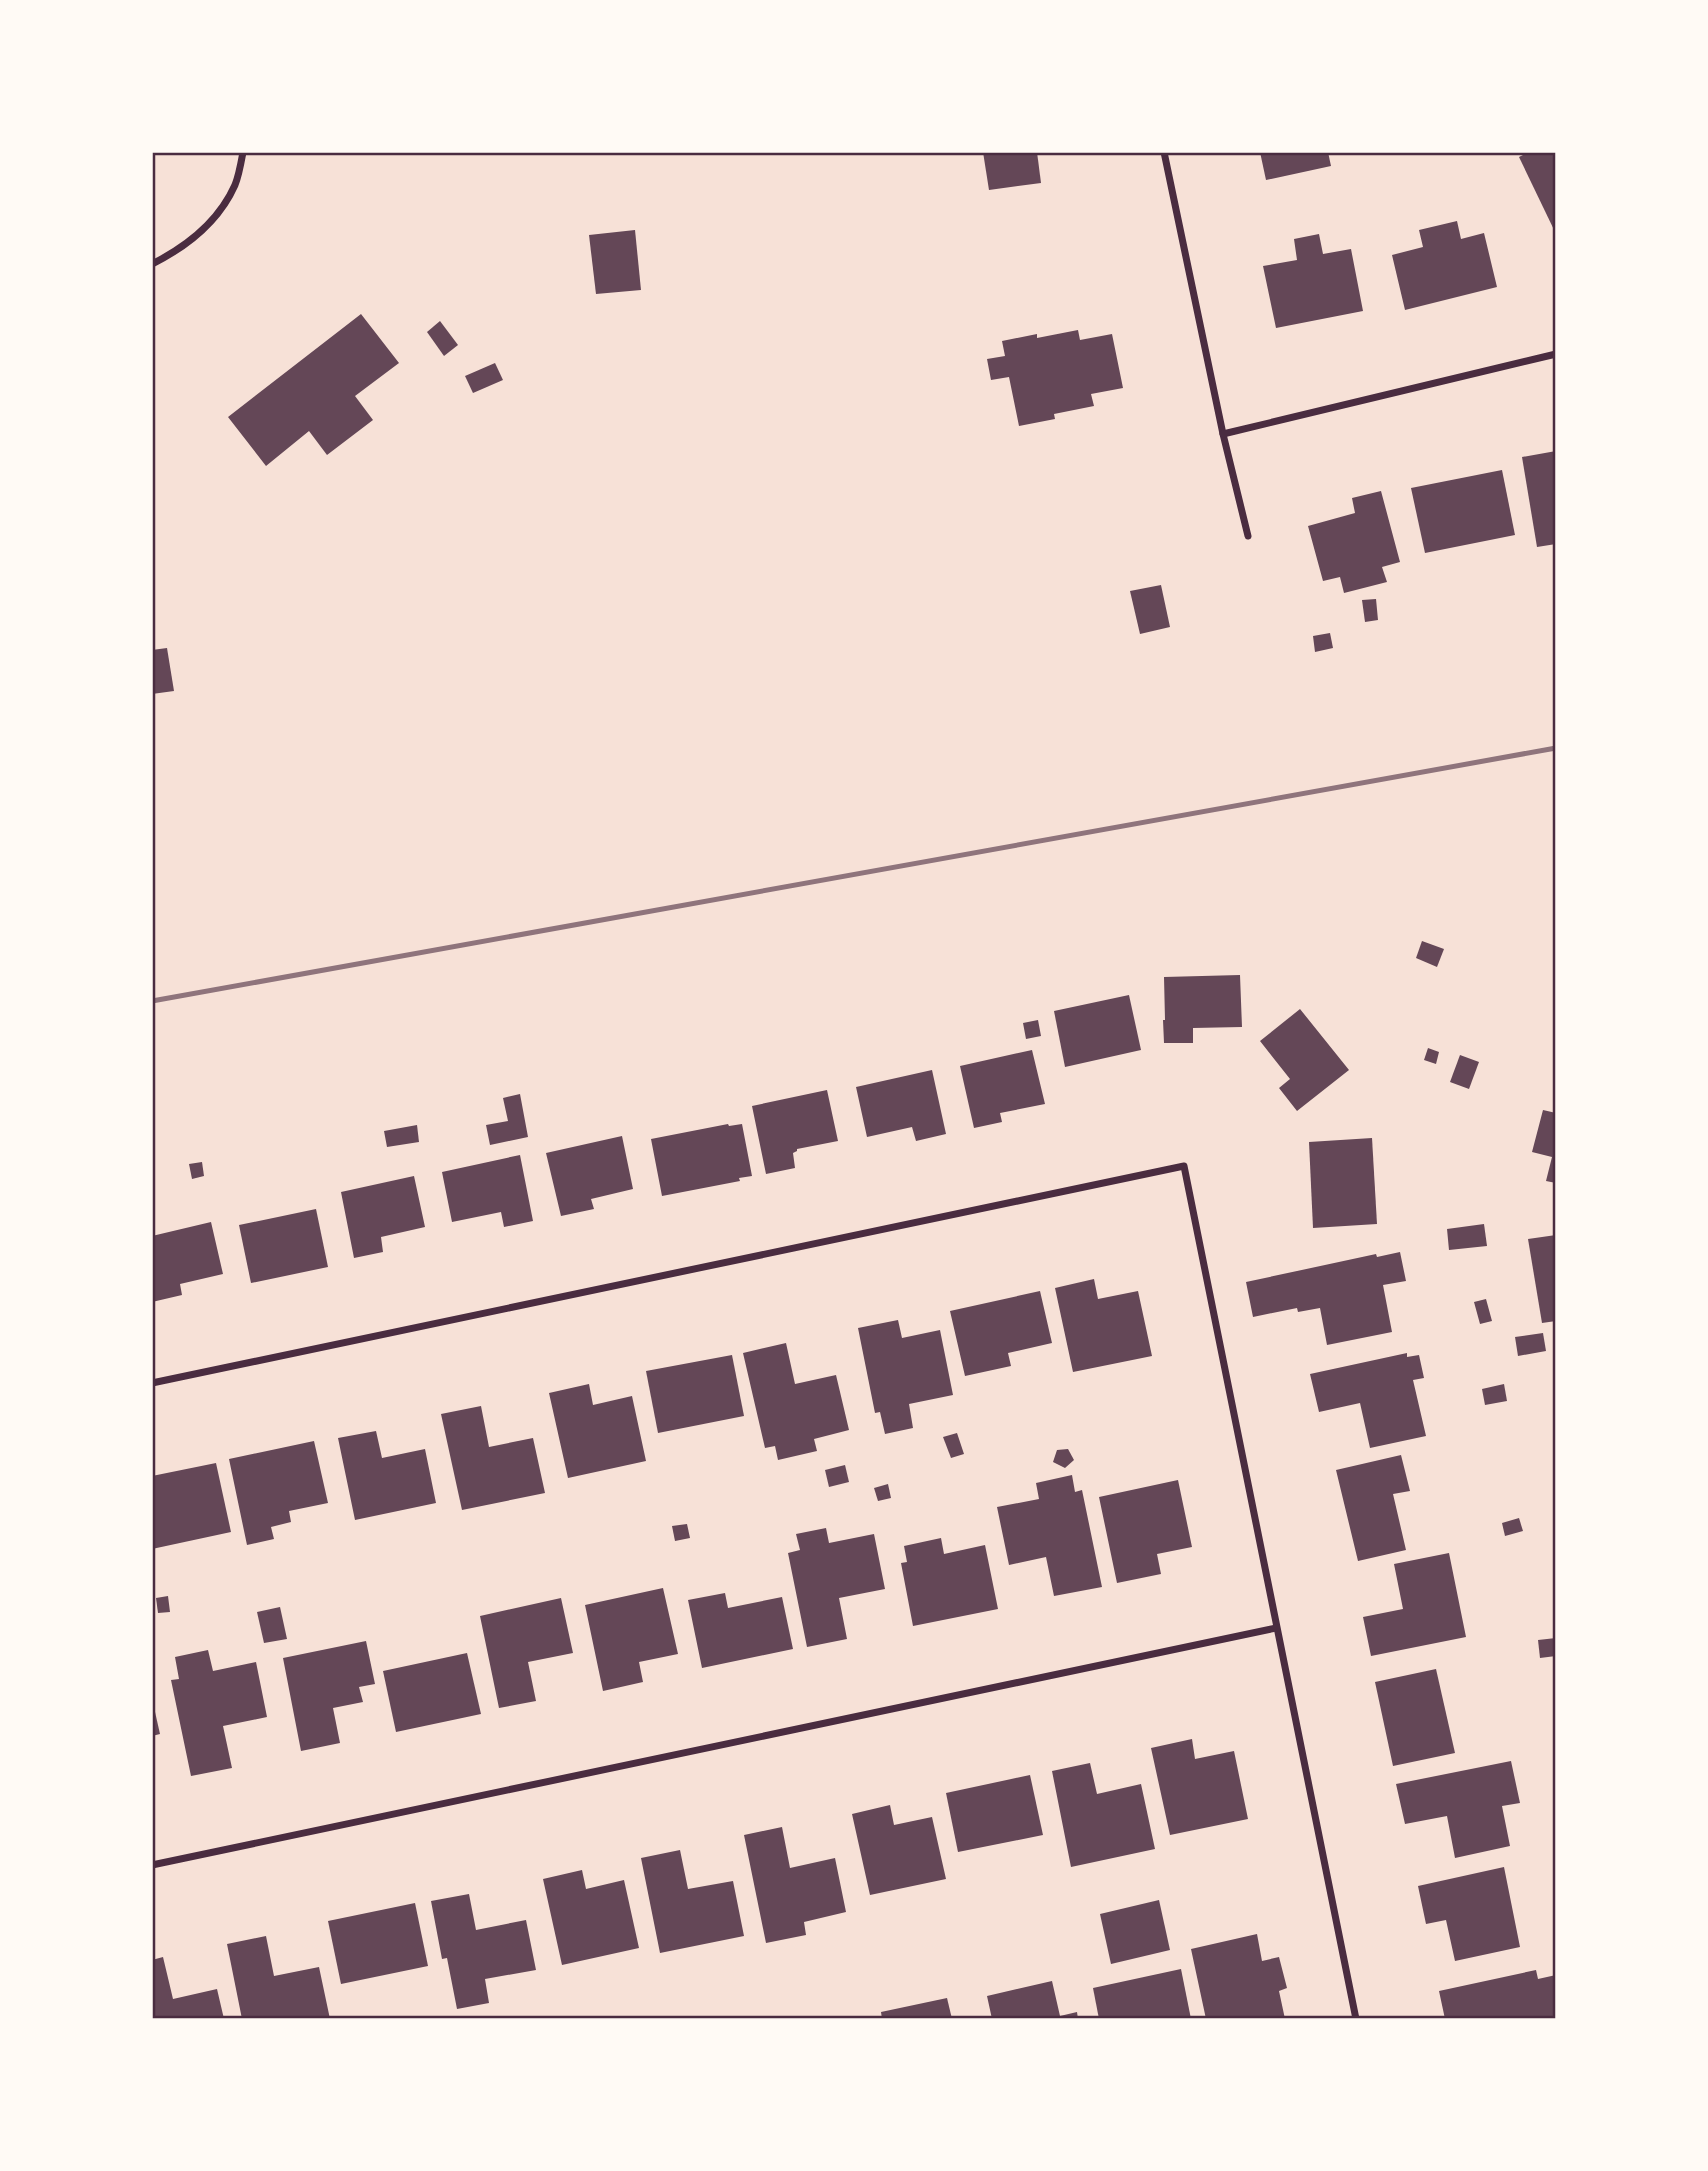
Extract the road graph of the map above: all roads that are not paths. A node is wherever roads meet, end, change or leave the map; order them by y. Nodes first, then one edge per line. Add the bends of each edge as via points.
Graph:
1 (243, 152) edge
2 (1164, 152) edge
3 (152, 264) edge
4 (1556, 354) edge
5 (1223, 433) junction
6 (1248, 536) dead end
7 (152, 1384) edge
8 (1276, 1628) junction
9 (152, 1865) edge
10 (1356, 2019) edge

1 - 3 street via 235,184 213,220 177,251
2 - 5 street
4 - 5 street
5 - 6 street
7 - 8 street via 1184,1166
8 - 9 street
8 - 10 street

